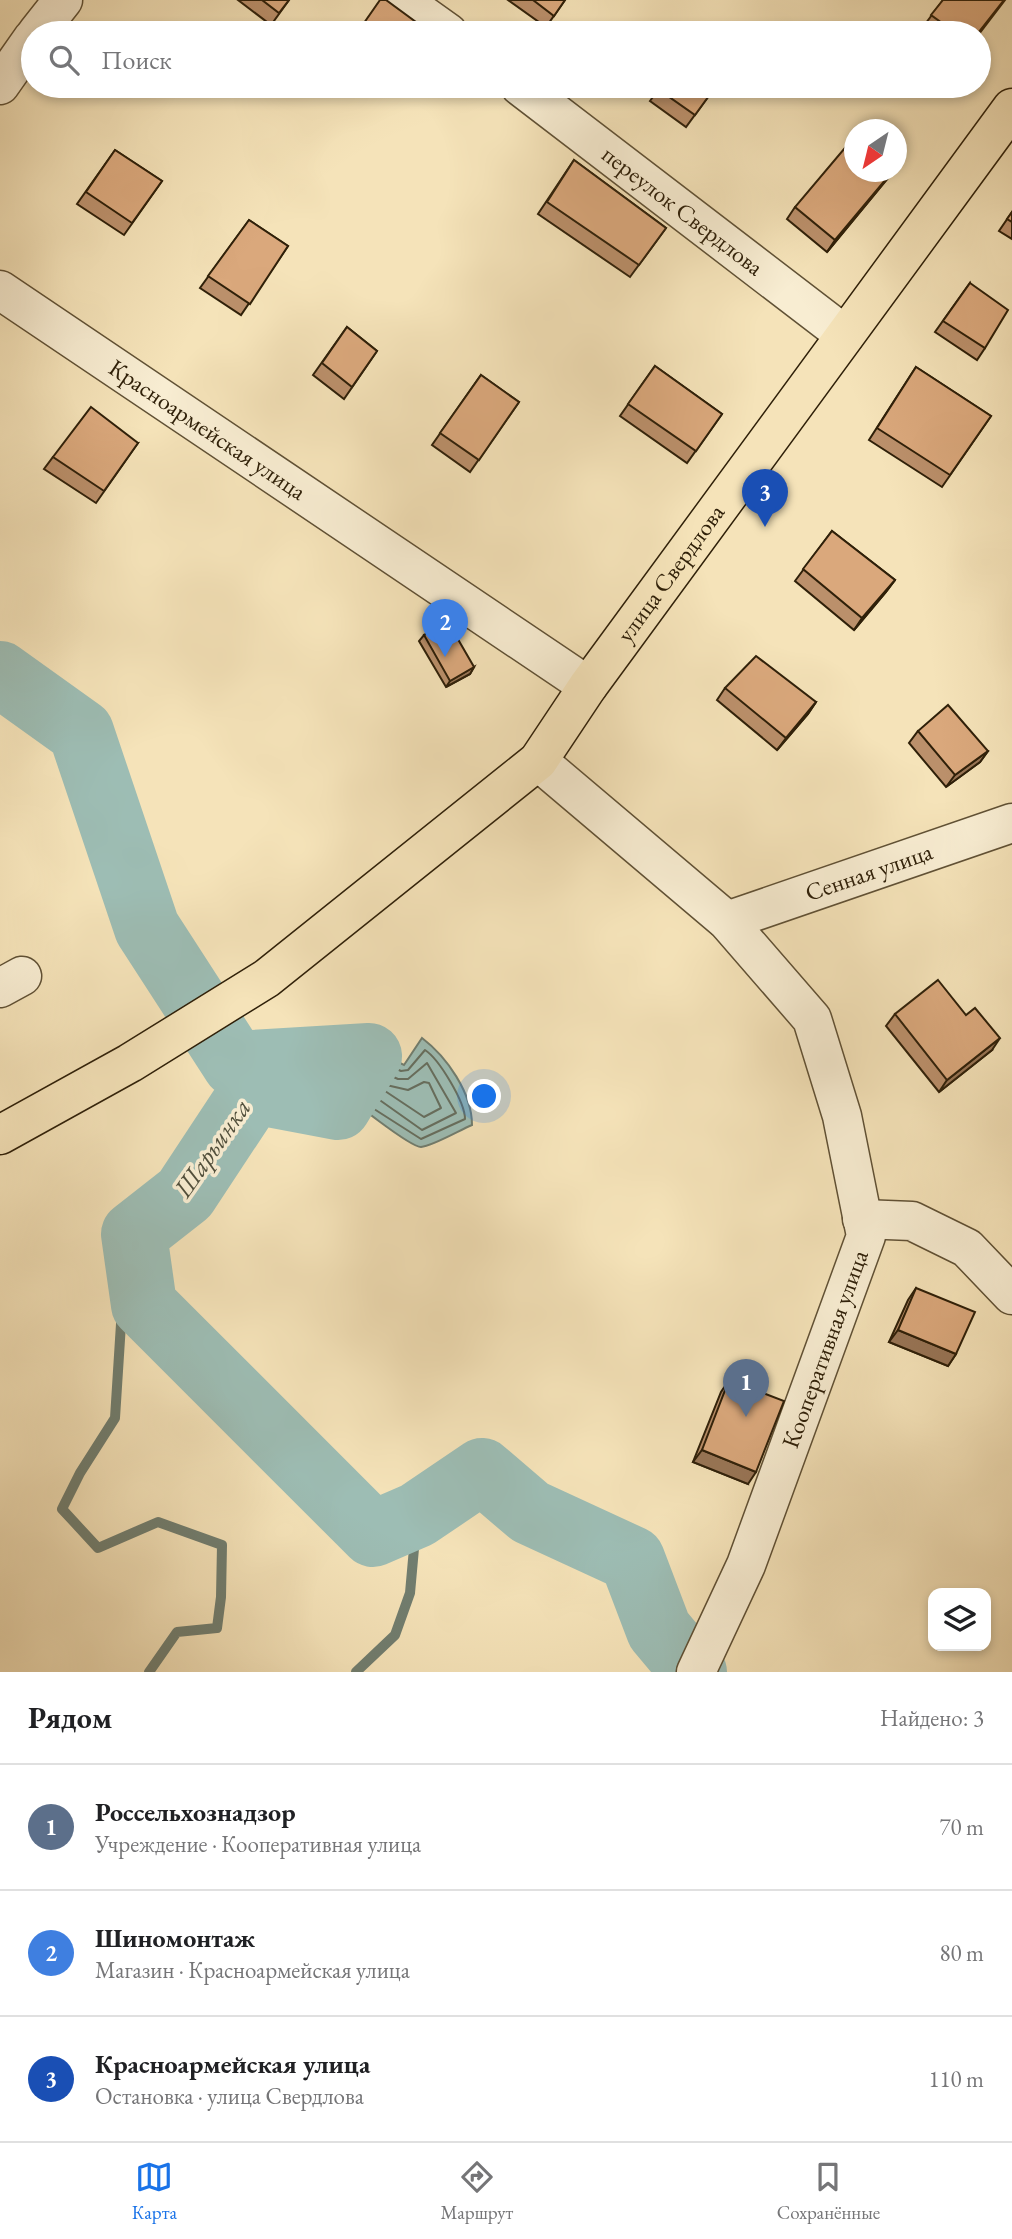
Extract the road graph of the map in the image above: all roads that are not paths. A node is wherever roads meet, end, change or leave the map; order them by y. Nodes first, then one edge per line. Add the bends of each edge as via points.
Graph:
1 (63, 0) edge
2 (402, 0) edge
3 (46, 21) edge
4 (431, 21) edge
5 (21, 55) edge
6 (0, 86) edge
7 (536, 98) edge
8 (1012, 108) edge
9 (0, 290) edge
10 (845, 335) junction
11 (588, 686) junction
12 (538, 761) junction
13 (1012, 824) edge
14 (727, 921) junction
15 (0, 1135) edge
16 (862, 1219) junction
17 (1012, 1295) edge
18 (705, 1655) edge

1 - 3 street
2 - 4 street
5 - 6 street
7 - 10 street, переулок Свердлова
8 - 10 main road, улица Свердлова
9 - 11 street, Красноармейская улица
10 - 11 main road, улица Свердлова
11 - 12 main road, улица Свердлова
12 - 14 street
12 - 15 main road, улица Свердлова via 267,978 130,1063
13 - 14 street, Сенная улица
14 - 16 street, Кооперативная улица via 812,1019 842,1116
16 - 17 street via 912,1221 967,1248
16 - 18 street, Кооперативная улица via 866,1236 746,1565

